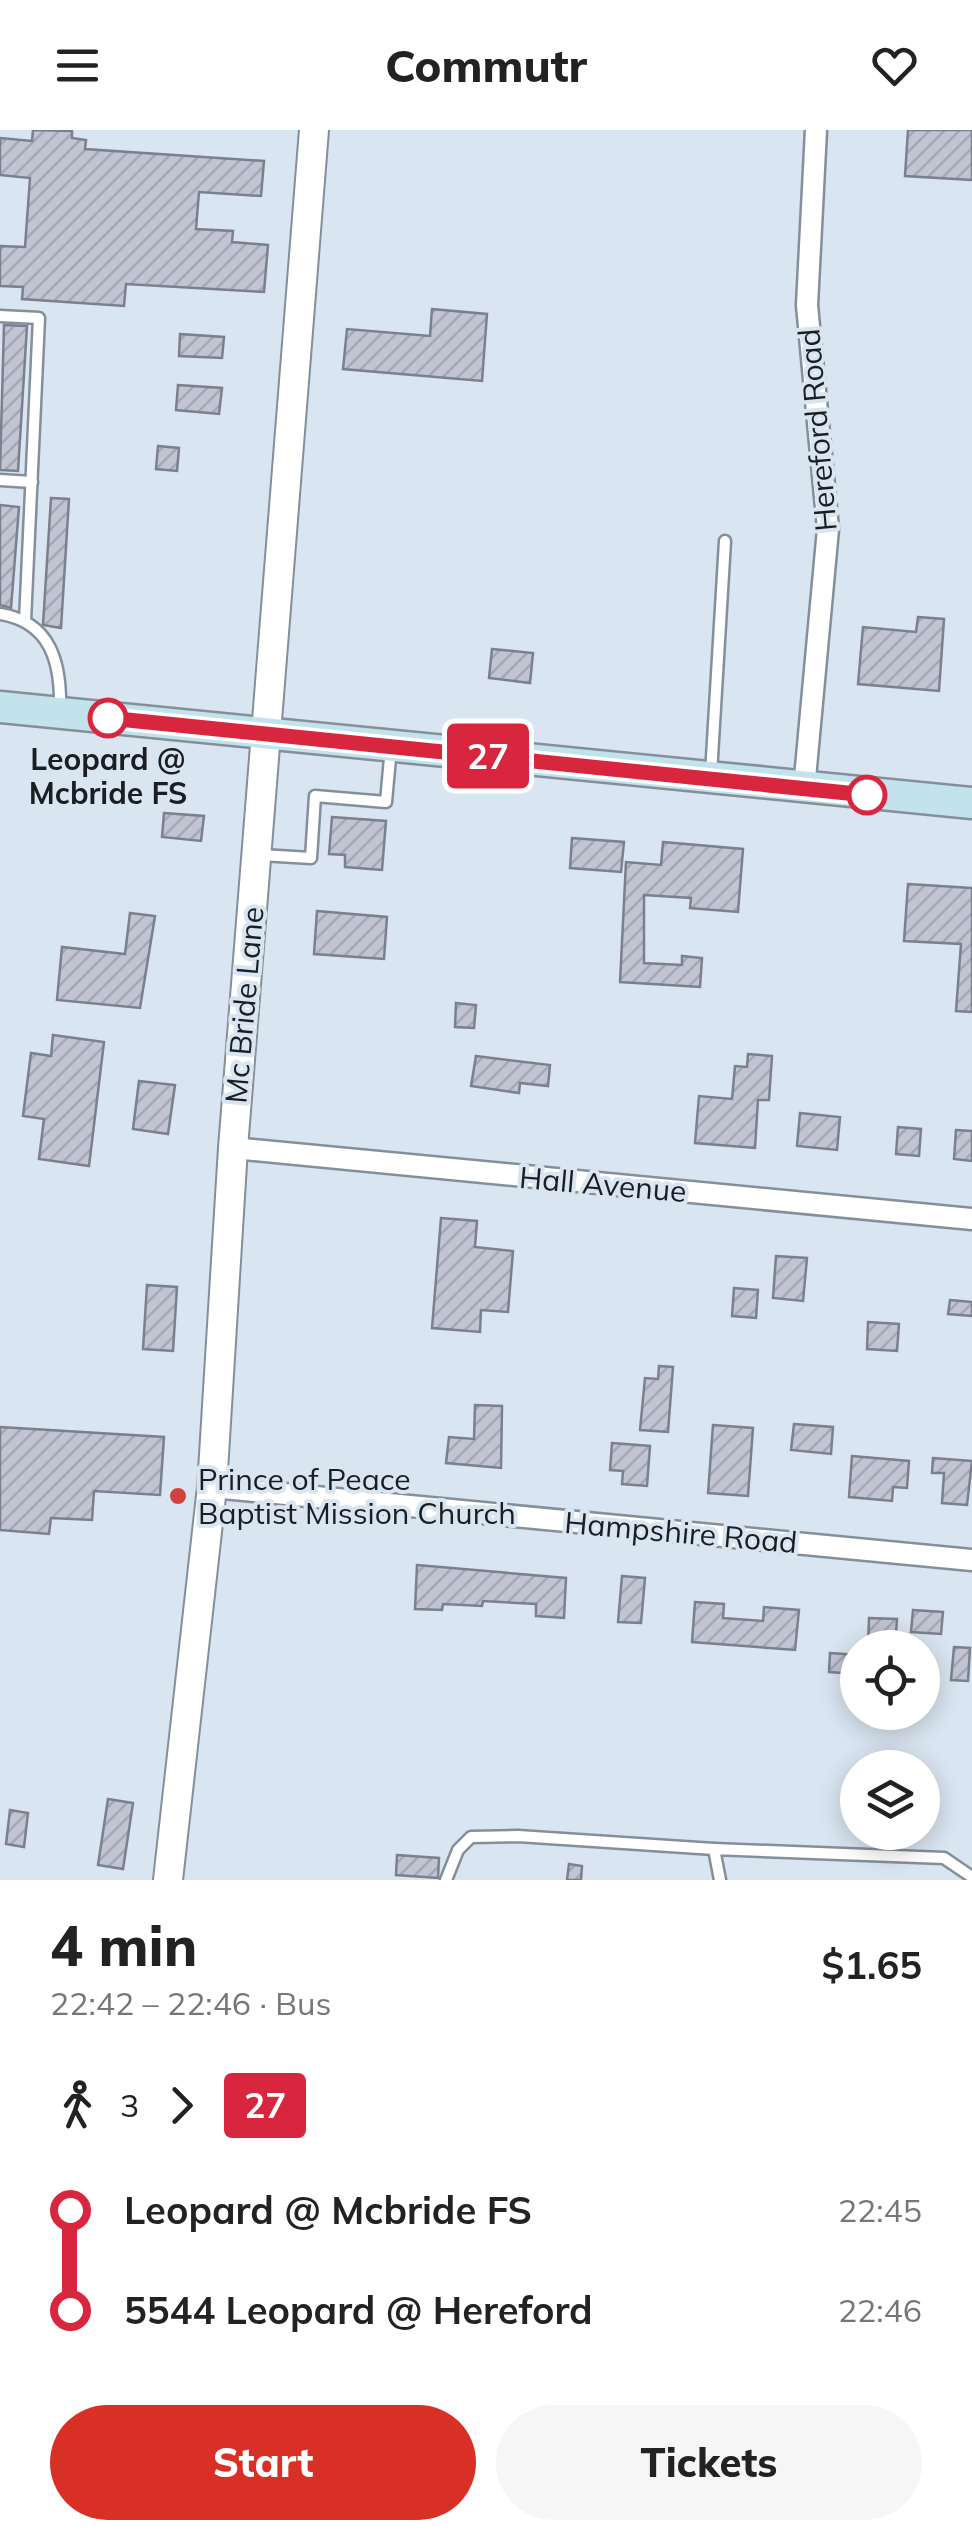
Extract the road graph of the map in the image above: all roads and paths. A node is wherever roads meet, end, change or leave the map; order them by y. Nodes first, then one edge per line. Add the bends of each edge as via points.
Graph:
1 (314, 130) edge
2 (816, 130) edge
3 (0, 316) edge
4 (0, 480) edge
5 (32, 482) junction
6 (725, 541) dead end
7 (0, 614) edge
8 (25, 621) junction
9 (0, 707) edge
10 (60, 714) junction
11 (266, 733) junction
12 (392, 746) junction
13 (711, 780) junction
14 (804, 790) junction
15 (972, 803) edge
16 (256, 855) junction
17 (233, 1148) junction
18 (972, 1219) edge
19 (212, 1487) junction
20 (972, 1560) edge
21 (714, 1849) junction
22 (972, 1877) edge
23 (168, 1880) edge
24 (446, 1880) edge
25 (720, 1880) edge

1 - 11 street, Mc Bride Lane
2 - 14 street, Hereford Road via 807,305 828,529
3 - 5 lane via 39,318
4 - 5 lane
5 - 8 lane
6 - 13 lane
7 - 8 lane
8 - 10 lane via 58,658
9 - 10 main road
10 - 11 main road
11 - 12 main road
11 - 16 street, Mc Bride Lane
12 - 13 main road
12 - 16 lane via 386,802 315,796 311,858
13 - 14 main road
14 - 15 main road
16 - 17 street, Mc Bride Lane
17 - 18 street, Hall Avenue
17 - 19 street, Mc Bride Lane
19 - 20 street, Hampshire Road
19 - 23 street, Mc Bride Lane
21 - 22 lane via 944,1858
21 - 24 lane via 471,1837
21 - 25 lane

